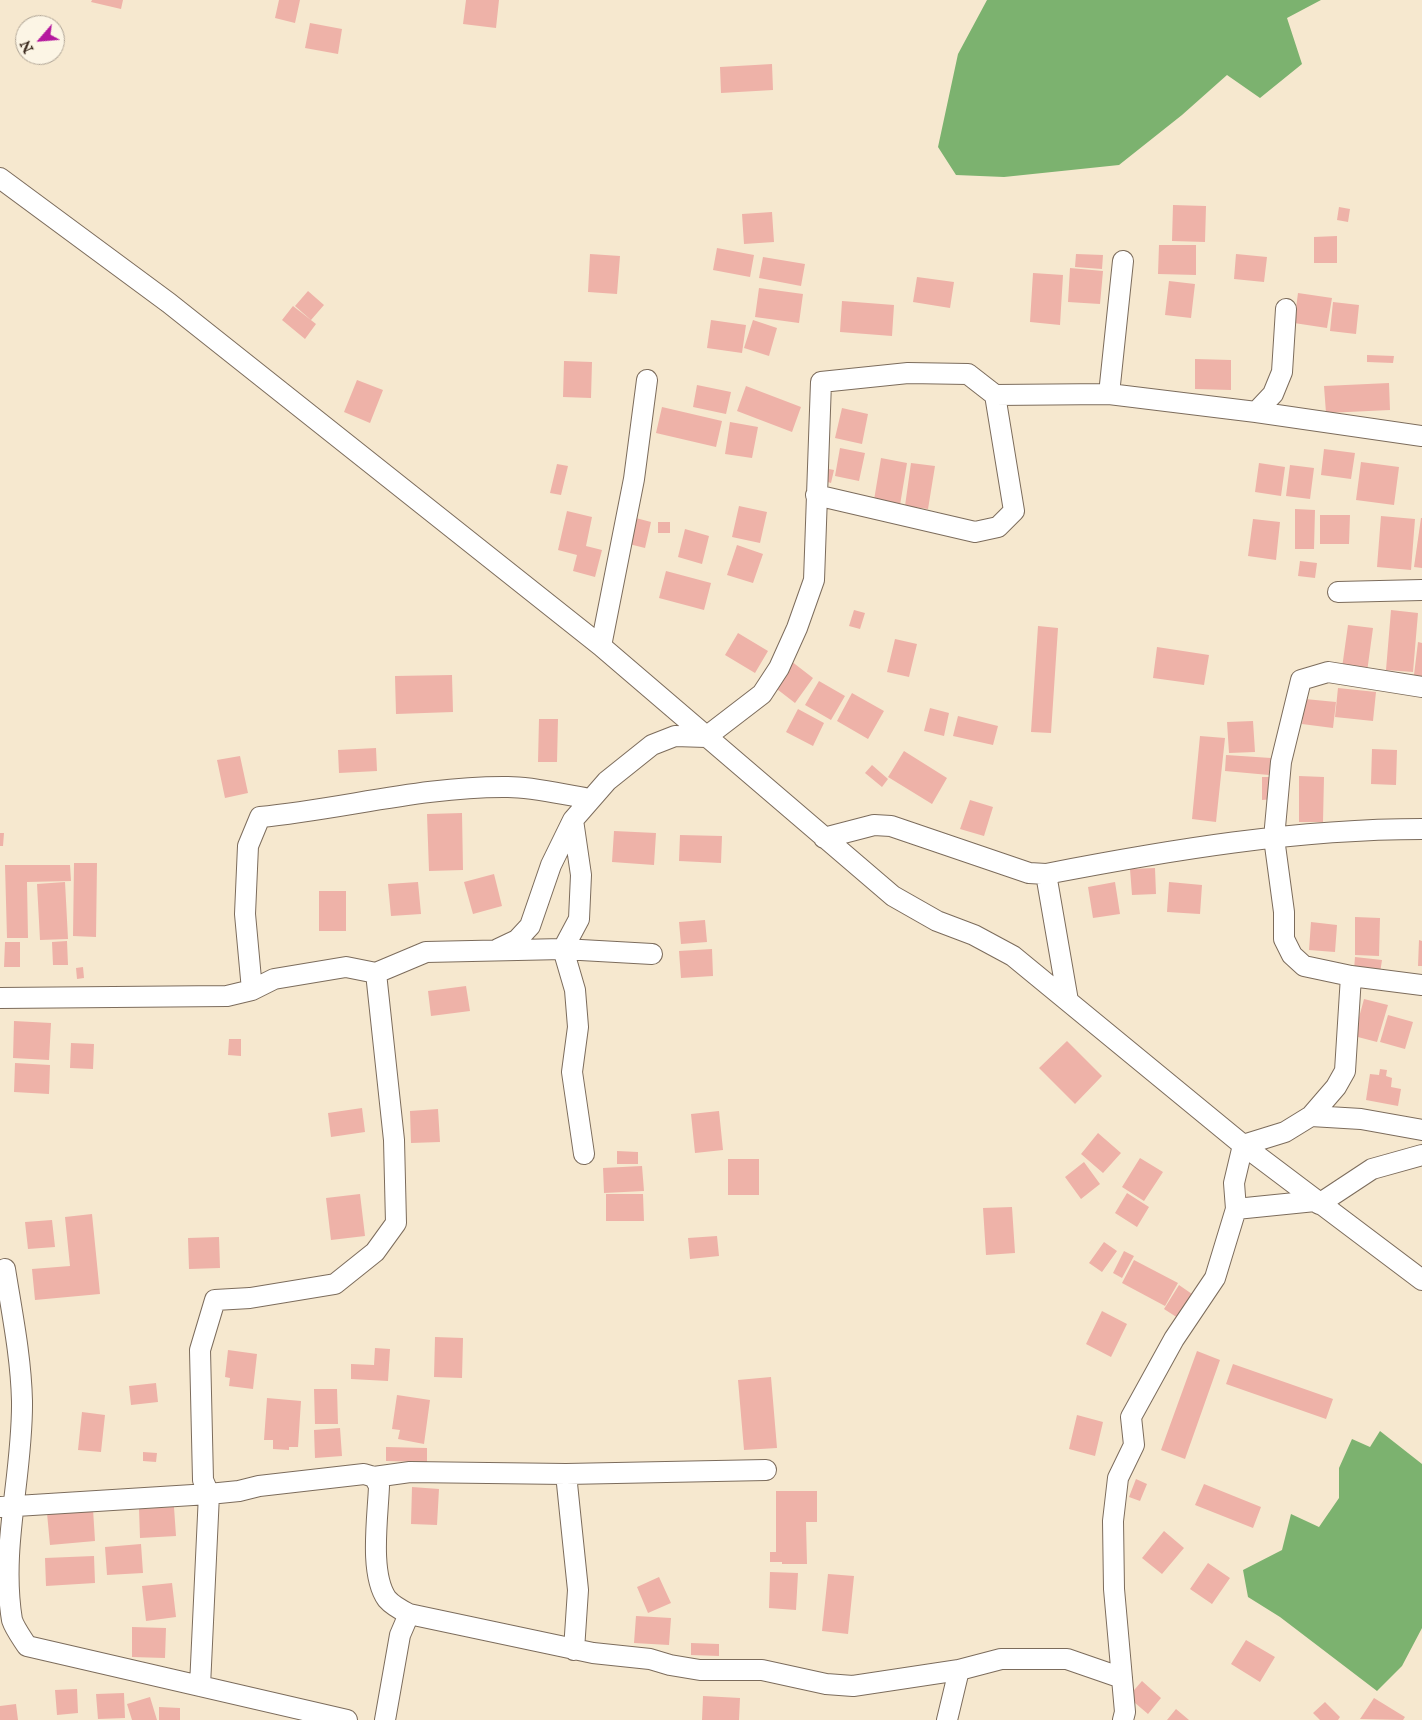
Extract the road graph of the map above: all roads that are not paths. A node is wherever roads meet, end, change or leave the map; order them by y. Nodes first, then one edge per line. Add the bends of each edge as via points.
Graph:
1 (0, 178) edge
2 (1123, 260) dead end
3 (1286, 309) dead end
4 (647, 380) dead end
5 (1109, 394) junction
6 (995, 395) junction
7 (1256, 412) junction
8 (1422, 436) edge
9 (816, 495) junction
10 (1422, 590) edge
11 (1338, 592) dead end
12 (601, 646) junction
13 (1422, 687) edge
14 (706, 737) junction
15 (591, 799) junction
16 (573, 820) junction
17 (1422, 829) edge
18 (824, 838) junction
19 (1274, 838) junction
20 (1046, 874) junction
21 (498, 949) junction
22 (563, 949) junction
23 (652, 954) dead end
24 (376, 973) junction
25 (1351, 976) junction
26 (1422, 984) edge
27 (252, 990) junction
28 (0, 998) edge
29 (1068, 1001) junction
30 (1311, 1116) junction
31 (1422, 1130) edge
32 (1243, 1144) junction
33 (584, 1154) dead end
34 (1422, 1155) edge
35 (1317, 1202) junction
36 (1236, 1209) junction
37 (6, 1269) dead end
38 (1422, 1280) edge
39 (766, 1470) dead end
40 (566, 1474) junction
41 (374, 1477) junction
42 (209, 1494) junction
43 (4, 1506) edge
44 (409, 1614) junction
45 (574, 1650) junction
46 (958, 1670) junction
47 (1122, 1678) junction
48 (200, 1686) junction
49 (347, 1720) edge
50 (385, 1720) edge
51 (947, 1720) edge
52 (1123, 1720) edge

1 - 12 street via 169,303
2 - 5 street
3 - 7 street via 1282,372 1273,394
4 - 12 street via 634,480
5 - 6 street
5 - 7 street
6 - 9 street via 968,374 908,373 821,382
6 - 9 street via 1014,511 998,527 975,532
7 - 8 street
9 - 14 street via 814,580 798,628 762,694
10 - 11 street
12 - 14 street
13 - 19 street via 1328,672 1301,680 1281,762
14 - 15 street via 675,736 652,746 607,781
14 - 18 street
15 - 16 street
15 - 27 street via 509,787 395,796 260,817 248,846 245,914
16 - 21 street via 551,865 530,926 517,940
16 - 22 street via 581,875 578,919
17 - 19 street via 1344,830
18 - 20 street via 874,825 891,826 1029,873
18 - 29 street via 894,896 937,921 974,935 1013,956
19 - 20 street via 1178,849
19 - 25 street via 1284,912 1284,939 1292,956 1304,966
20 - 29 street
21 - 22 street
21 - 24 street via 426,952
22 - 23 street
22 - 33 street via 575,990 578,1027 572,1072
24 - 27 street via 346,967 274,979
24 - 42 street via 394,1140 396,1223 375,1252 335,1284 250,1298 215,1300 200,1350 202,1480
25 - 26 street
25 - 30 street via 1345,1071
27 - 28 street via 227,996
29 - 32 street
30 - 31 street
30 - 32 street via 1285,1132
32 - 35 street
32 - 36 street via 1234,1183
34 - 35 street via 1372,1169
35 - 36 street
35 - 38 street
36 - 47 street via 1216,1278 1174,1340 1131,1418 1134,1445 1118,1478 1113,1521 1114,1589
37 - 43 street via 22,1401 19,1456
39 - 40 street
40 - 41 street via 410,1472
40 - 45 street via 578,1590
41 - 42 street via 364,1474
41 - 44 street via 379,1486 377,1565 380,1582 386,1598
42 - 43 street
42 - 48 street
43 - 48 street via 1,1568 12,1620 27,1646
44 - 45 street
44 - 50 street via 400,1635
45 - 46 street via 650,1658 700,1670 762,1670 826,1684 853,1686
46 - 47 street via 1001,1659 1068,1659
46 - 51 street
47 - 52 street
48 - 49 street

